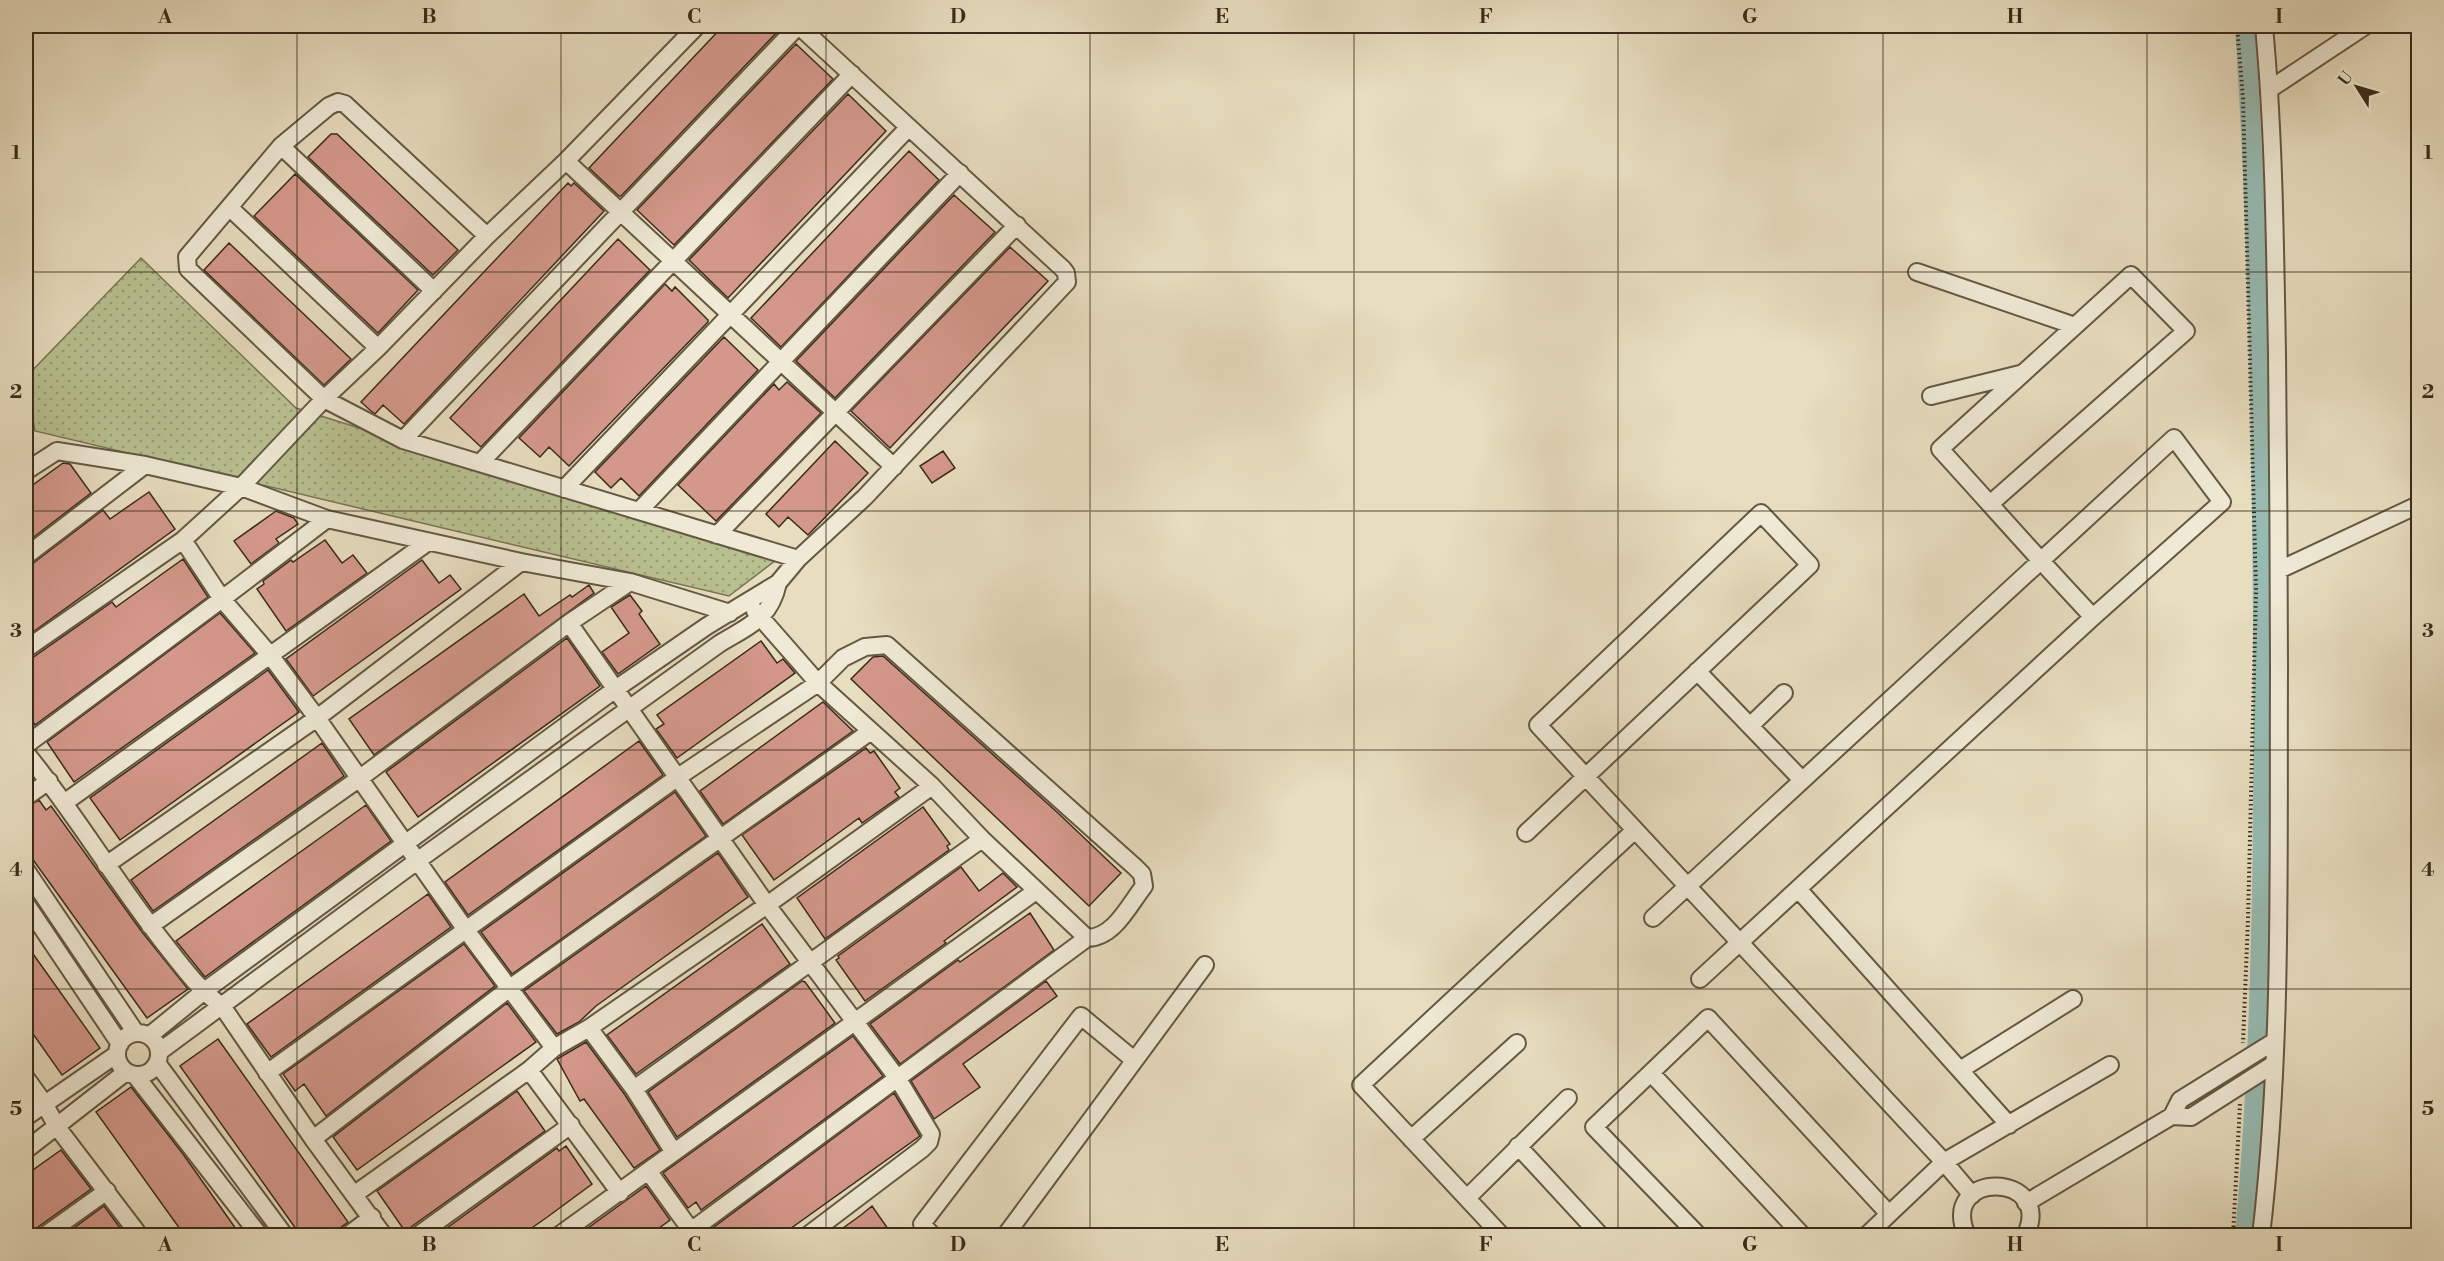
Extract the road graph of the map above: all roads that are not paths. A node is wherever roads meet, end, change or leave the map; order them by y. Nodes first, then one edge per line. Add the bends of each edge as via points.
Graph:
1 (697, 26) edge
2 (798, 26) edge
3 (2264, 26) edge
4 (2365, 26) edge
5 (852, 74) junction
6 (2270, 89) junction
7 (909, 127) junction
8 (281, 146) junction
9 (566, 161) junction
10 (960, 173) junction
11 (230, 208) junction
12 (621, 212) junction
13 (1017, 225) junction
14 (487, 236) junction
15 (673, 261) junction
16 (1917, 272) dead end
17 (434, 291) junction
18 (730, 314) junction
19 (2075, 327) junction
20 (378, 348) junction
21 (781, 362) junction
22 (2024, 374) junction
23 (1930, 396) dead end
24 (324, 399) junction
25 (836, 413) junction
26 (403, 440) junction
27 (480, 463) junction
28 (145, 465) junction
29 (894, 467) junction
30 (26, 471) edge
31 (241, 487) junction
32 (564, 489) junction
33 (1990, 504) junction
34 (2418, 505) edge
35 (639, 511) junction
36 (327, 519) junction
37 (717, 535) junction
38 (183, 540) junction
39 (428, 542) junction
40 (26, 556) edge
41 (798, 559) junction
42 (2039, 560) junction
43 (521, 562) junction
44 (2279, 570) junction
45 (630, 582) junction
46 (778, 583) junction
47 (222, 599) junction
48 (746, 604) junction
49 (730, 612) junction
50 (762, 617) junction
51 (2093, 617) junction
52 (570, 623) junction
53 (707, 626) junction
54 (719, 644) junction
55 (26, 649) edge
56 (270, 655) junction
57 (1697, 671) junction
58 (818, 683) junction
59 (617, 688) junction
60 (1784, 693) dead end
61 (630, 708) junction
62 (317, 718) junction
63 (1750, 726) junction
64 (871, 730) junction
65 (26, 745) edge
66 (26, 753) edge
67 (1585, 776) junction
68 (678, 777) junction
69 (360, 778) junction
70 (1802, 780) junction
71 (49, 781) junction
72 (932, 786) junction
73 (26, 797) edge
74 (64, 803) junction
75 (1635, 830) junction
76 (1526, 832) dead end
77 (721, 838) junction
78 (982, 839) junction
79 (405, 842) junction
80 (417, 861) junction
81 (106, 865) junction
82 (26, 870) edge
83 (1687, 886) junction
84 (1798, 889) junction
85 (1036, 891) junction
86 (26, 904) edge
87 (767, 905) junction
88 (1653, 918) dead end
89 (150, 926) junction
90 (466, 930) junction
91 (1087, 939) junction
92 (1740, 942) junction
93 (811, 962) junction
94 (1205, 965) dead end
95 (1700, 980) dead end
96 (510, 988) junction
97 (203, 992) junction
98 (2073, 999) dead end
99 (222, 1006) junction
100 (854, 1022) junction
101 (589, 1028) junction
102 (143, 1034) junction
103 (2275, 1041) junction
104 (1517, 1043) dead end
105 (554, 1048) junction
106 (118, 1049) junction
107 (158, 1058) junction
108 (1134, 1060) junction
109 (2274, 1064) junction
110 (2110, 1065) dead end
111 (529, 1070) junction
112 (1960, 1070) junction
113 (130, 1073) junction
114 (267, 1073) junction
115 (1651, 1073) junction
116 (26, 1078) edge
117 (898, 1079) junction
118 (634, 1089) junction
119 (1568, 1098) dead end
120 (44, 1103) junction
121 (26, 1116) edge
122 (2172, 1116) junction
123 (570, 1125) junction
124 (2009, 1125) junction
125 (57, 1127) junction
126 (313, 1139) junction
127 (1411, 1139) junction
128 (1518, 1146) junction
129 (26, 1150) edge
130 (673, 1151) junction
131 (1944, 1162) junction
132 (649, 1172) junction
133 (107, 1191) junction
134 (620, 1193) junction
135 (355, 1194) junction
136 (1972, 1195) junction
137 (1467, 1198) junction
138 (2026, 1203) junction
139 (1889, 1214) junction
140 (372, 1217) junction
141 (690, 1234) edge
142 (44, 1236) edge
143 (140, 1236) edge
144 (260, 1236) edge
145 (285, 1236) edge
146 (347, 1236) edge
147 (384, 1236) edge
148 (417, 1236) edge
149 (558, 1236) edge
150 (807, 1236) edge
151 (933, 1236) edge
152 (1005, 1236) edge
153 (1502, 1236) edge
154 (1601, 1236) edge
155 (1699, 1236) edge
156 (1803, 1236) edge
157 (1866, 1236) edge
158 (1967, 1236) edge
159 (2025, 1236) edge
160 (2261, 1236) edge

1 - 9 street
2 - 5 street
2 - 12 street
3 - 6 street
4 - 6 street
5 - 7 street
5 - 15 street
6 - 44 street
7 - 10 street
7 - 18 street
8 - 11 street
8 - 14 street via 329,106 345,104
8 - 17 street
9 - 12 street
9 - 14 street
10 - 13 street
10 - 21 street
11 - 20 street
11 - 24 street via 187,257 188,269
12 - 15 street
12 - 26 street
13 - 25 street
13 - 29 street via 1063,269 1067,282
14 - 17 street
15 - 18 street
15 - 27 street
16 - 19 street
17 - 20 street
18 - 21 street
18 - 32 street
19 - 22 street
19 - 33 street via 2131,275 2186,331
20 - 24 street
21 - 25 street
21 - 35 street
22 - 23 street
22 - 33 street via 1940,449
24 - 26 street
24 - 31 street
25 - 29 street
25 - 37 street
26 - 27 street
27 - 32 street
28 - 30 street via 57,451
28 - 31 street
28 - 40 street
29 - 41 street
31 - 36 street
31 - 38 street
32 - 35 street
33 - 42 street
34 - 44 street
35 - 37 street
36 - 39 street
36 - 47 street
37 - 41 street
38 - 47 street
38 - 55 street
39 - 43 street
39 - 56 street
41 - 46 street
42 - 51 street
42 - 51 street via 2174,438 2222,502
42 - 70 street
43 - 45 street
43 - 62 street
44 - 103 street
45 - 49 street
45 - 52 street
46 - 48 street
46 - 50 street via 771,606
47 - 56 street
47 - 65 street
48 - 49 street
48 - 50 street
49 - 53 street
50 - 54 street
50 - 58 street
51 - 84 street
52 - 59 street
52 - 69 street
53 - 54 street
53 - 59 street
54 - 61 street
56 - 62 street
56 - 74 street
57 - 63 street
57 - 67 street
57 - 67 street via 1810,565 1761,513 1538,725
58 - 64 street
58 - 68 street
58 - 91 street via 843,658 865,647 887,645 1135,867 1142,874 1144,886 1108,931
59 - 61 street
59 - 79 street
60 - 63 street
61 - 68 street
61 - 80 street
62 - 69 street
62 - 81 street
63 - 70 street
64 - 72 street
64 - 77 street
66 - 71 street
67 - 75 street
67 - 76 street
68 - 77 street
68 - 90 street
69 - 79 street
69 - 89 street
70 - 83 street
71 - 73 street
71 - 74 street
72 - 78 street
72 - 87 street
74 - 81 street
75 - 83 street
75 - 127 street via 1361,1085
77 - 87 street
77 - 96 street
78 - 85 street
78 - 93 street
79 - 80 street
79 - 97 street
80 - 90 street
80 - 99 street
81 - 89 street
82 - 102 street
83 - 88 street
83 - 92 street
84 - 92 street
84 - 112 street
85 - 91 street
85 - 100 street
86 - 106 street
87 - 93 street
87 - 101 street
89 - 97 street
90 - 96 street
90 - 114 street
91 - 117 street
92 - 95 street
92 - 131 street
93 - 100 street
93 - 118 street
94 - 108 street
96 - 105 street
96 - 126 street
97 - 99 street
97 - 102 street
98 - 112 street
99 - 107 street
99 - 114 street
100 - 117 street
100 - 130 street
101 - 105 street
101 - 118 street
102 - 106 street via 127,1036
102 - 107 street via 156,1042
103 - 109 street
103 - 122 street via 2180,1100
104 - 127 street
105 - 111 street
106 - 113 street via 119,1064
106 - 120 street
107 - 113 street via 147,1073
107 - 145 street
108 - 151 street via 1081,1016 922,1224
108 - 152 street
109 - 122 street via 2191,1117
109 - 160 street via 2270,1158
110 - 124 street
111 - 123 street
111 - 135 street
112 - 124 street
113 - 125 street
113 - 144 street
114 - 126 street
115 - 139 street via 1708,1018
115 - 155 street via 1594,1127
115 - 156 street
116 - 120 street
117 - 141 street
117 - 150 street via 929,1127 929,1143
118 - 130 street
119 - 128 street
120 - 121 street
120 - 125 street
122 - 138 street
123 - 134 street
123 - 148 street
124 - 131 street
125 - 129 street
125 - 133 street
126 - 135 street
127 - 137 street
128 - 137 street
128 - 154 street
130 - 132 street
131 - 136 street
131 - 139 street
132 - 134 street
132 - 141 street
133 - 142 street
133 - 143 street
134 - 149 street
135 - 140 street
136 - 138 street via 1979,1189 2001,1185 2020,1194
136 - 158 street via 1963,1214
137 - 153 street
138 - 159 street via 2030,1221
139 - 157 street
140 - 146 street
140 - 147 street

